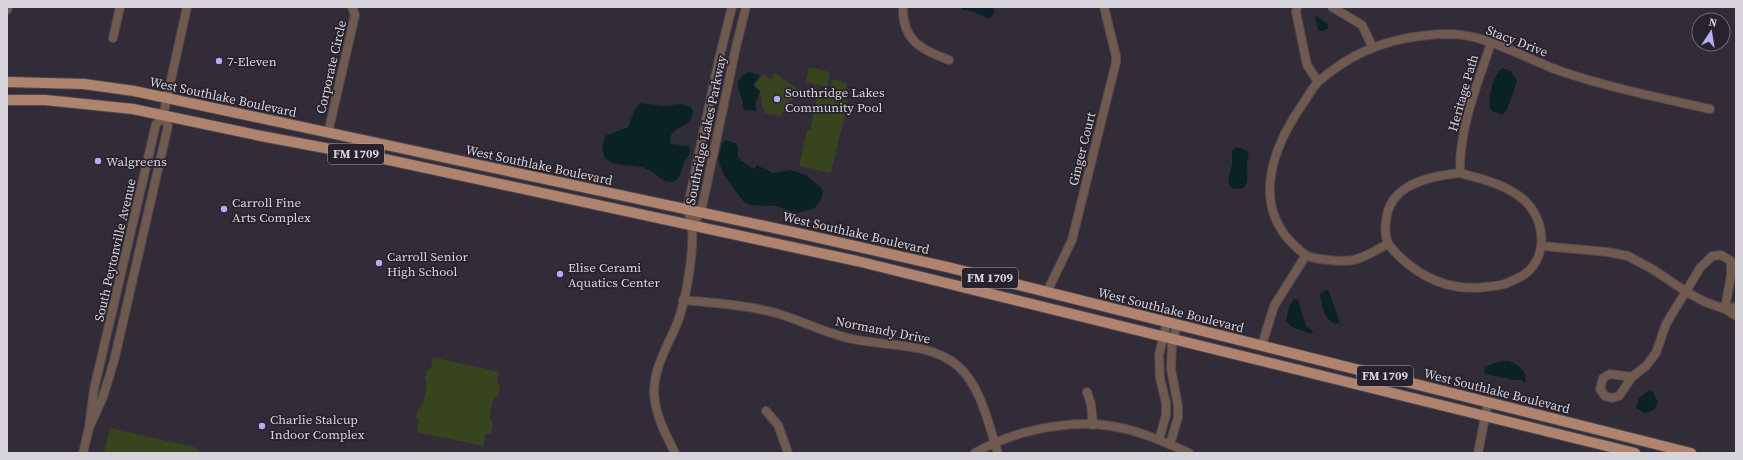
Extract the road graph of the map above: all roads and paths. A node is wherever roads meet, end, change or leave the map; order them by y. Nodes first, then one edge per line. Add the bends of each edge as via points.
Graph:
1 (8, 7) edge
2 (120, 7) edge
3 (187, 7) edge
4 (352, 7) edge
5 (732, 7) edge
6 (746, 7) edge
7 (903, 7) edge
8 (1104, 7) edge
9 (1297, 7) edge
10 (1332, 7) edge
11 (7, 10) edge
12 (113, 38) dead end
13 (1490, 43) junction
14 (1373, 48) junction
15 (949, 60) dead end
16 (7, 82) edge
17 (1318, 82) junction
18 (167, 98) junction
19 (7, 100) edge
20 (1710, 109) dead end
21 (163, 116) junction
22 (328, 133) junction
23 (1460, 173) junction
24 (687, 210) junction
25 (701, 212) junction
26 (692, 225) junction
27 (132, 231) junction
28 (145, 234) junction
29 (1388, 244) junction
30 (1542, 246) junction
31 (1306, 255) junction
32 (1685, 291) junction
33 (1047, 292) junction
34 (683, 300) junction
35 (1736, 307) edge
36 (1725, 309) junction
37 (1736, 316) edge
38 (1167, 322) junction
39 (1177, 325) junction
40 (1163, 335) junction
41 (1174, 338) junction
42 (1262, 345) junction
43 (1632, 377) dead end
44 (1087, 392) dead end
45 (1488, 402) junction
46 (766, 411) dead end
47 (1484, 416) junction
48 (1093, 425) junction
49 (88, 428) junction
50 (1159, 440) junction
51 (995, 443) junction
52 (1170, 444) junction
53 (83, 453) edge
54 (675, 453) edge
55 (788, 453) edge
56 (976, 453) edge
57 (998, 453) edge
58 (1189, 453) edge
59 (1478, 453) edge
60 (1635, 453) edge
61 (1691, 453) edge

1 - 11 street
2 - 12 street
3 - 18 street
4 - 22 street, Corporate Circle via 355,15
5 - 24 street, Southridge Lakes Parkway
6 - 25 street, Southridge Lakes Parkway
7 - 15 street via 904,26 911,38 925,50
8 - 33 street, Ginger Court via 1116,62 1072,240
9 - 17 street via 1307,66
10 - 14 street via 1362,25
13 - 14 street, Stacy Drive via 1452,34 1396,40
13 - 20 street, Stacy Drive via 1562,72
13 - 23 street, Heritage Path via 1465,124 1459,160
14 - 17 street, Stacy Drive via 1352,58
16 - 18 main road, West Southlake Boulevard / FM 1709 via 84,84
17 - 31 street, Stacy Drive via 1287,127 1273,161 1270,187 1274,215 1283,234
18 - 21 street
18 - 22 main road, West Southlake Boulevard / FM 1709
19 - 21 main road, West Southlake Boulevard / FM 1709 via 40,99 84,103 133,109
21 - 26 main road, West Southlake Boulevard / FM 1709 via 389,160
21 - 27 street, South Peytonville Avenue via 156,124
21 - 28 street, South Peytonville Avenue via 168,126
22 - 24 main road, West Southlake Boulevard / FM 1709
23 - 29 street via 1418,181 1404,189 1393,200 1386,214 1385,230
23 - 30 street via 1495,182 1520,196 1535,213 1542,229
24 - 25 main road, West Southlake Boulevard / FM 1709
24 - 26 street, Southridge Lakes Parkway
25 - 26 street, Southridge Lakes Parkway
25 - 33 main road, West Southlake Boulevard / FM 1709
26 - 34 street via 691,254
26 - 40 main road, West Southlake Boulevard / FM 1709 via 872,264
27 - 28 street
27 - 49 street, South Peytonville Avenue via 94,388
28 - 49 street, South Peytonville Avenue via 111,373
29 - 30 street via 1415,271 1444,285 1470,289 1502,285 1525,274 1535,264
29 - 31 street via 1353,260 1322,259
30 - 32 street via 1628,256
31 - 42 street via 1274,306
32 - 36 street
32 - 36 street via 1700,268 1712,256 1721,255 1731,260
32 - 43 street via 1666,324 1656,352 1646,366
33 - 38 main road, West Southlake Boulevard / FM 1709
34 - 51 street, Normandy Drive via 775,312 848,338 938,354 956,365 973,384 986,413
34 - 54 street via 677,325 657,369 654,389 657,414
35 - 36 street
36 - 37 street
38 - 39 main road, West Southlake Boulevard / FM 1709
38 - 40 street
39 - 41 street
39 - 42 main road, West Southlake Boulevard / FM 1709
40 - 41 main road, West Southlake Boulevard / FM 1709
40 - 50 street via 1159,366 1166,409
41 - 47 main road, West Southlake Boulevard / FM 1709
41 - 52 street via 1171,369 1178,412
42 - 45 main road, West Southlake Boulevard / FM 1709
44 - 48 street
45 - 47 street
45 - 61 main road, West Southlake Boulevard / FM 1709
46 - 55 street via 778,425
47 - 59 street
47 - 60 main road, West Southlake Boulevard / FM 1709
48 - 50 street via 1111,426
48 - 51 street via 1042,429
49 - 53 street, South Peytonville Avenue
50 - 52 street
51 - 56 street
51 - 57 street, Normandy Drive
52 - 58 street

